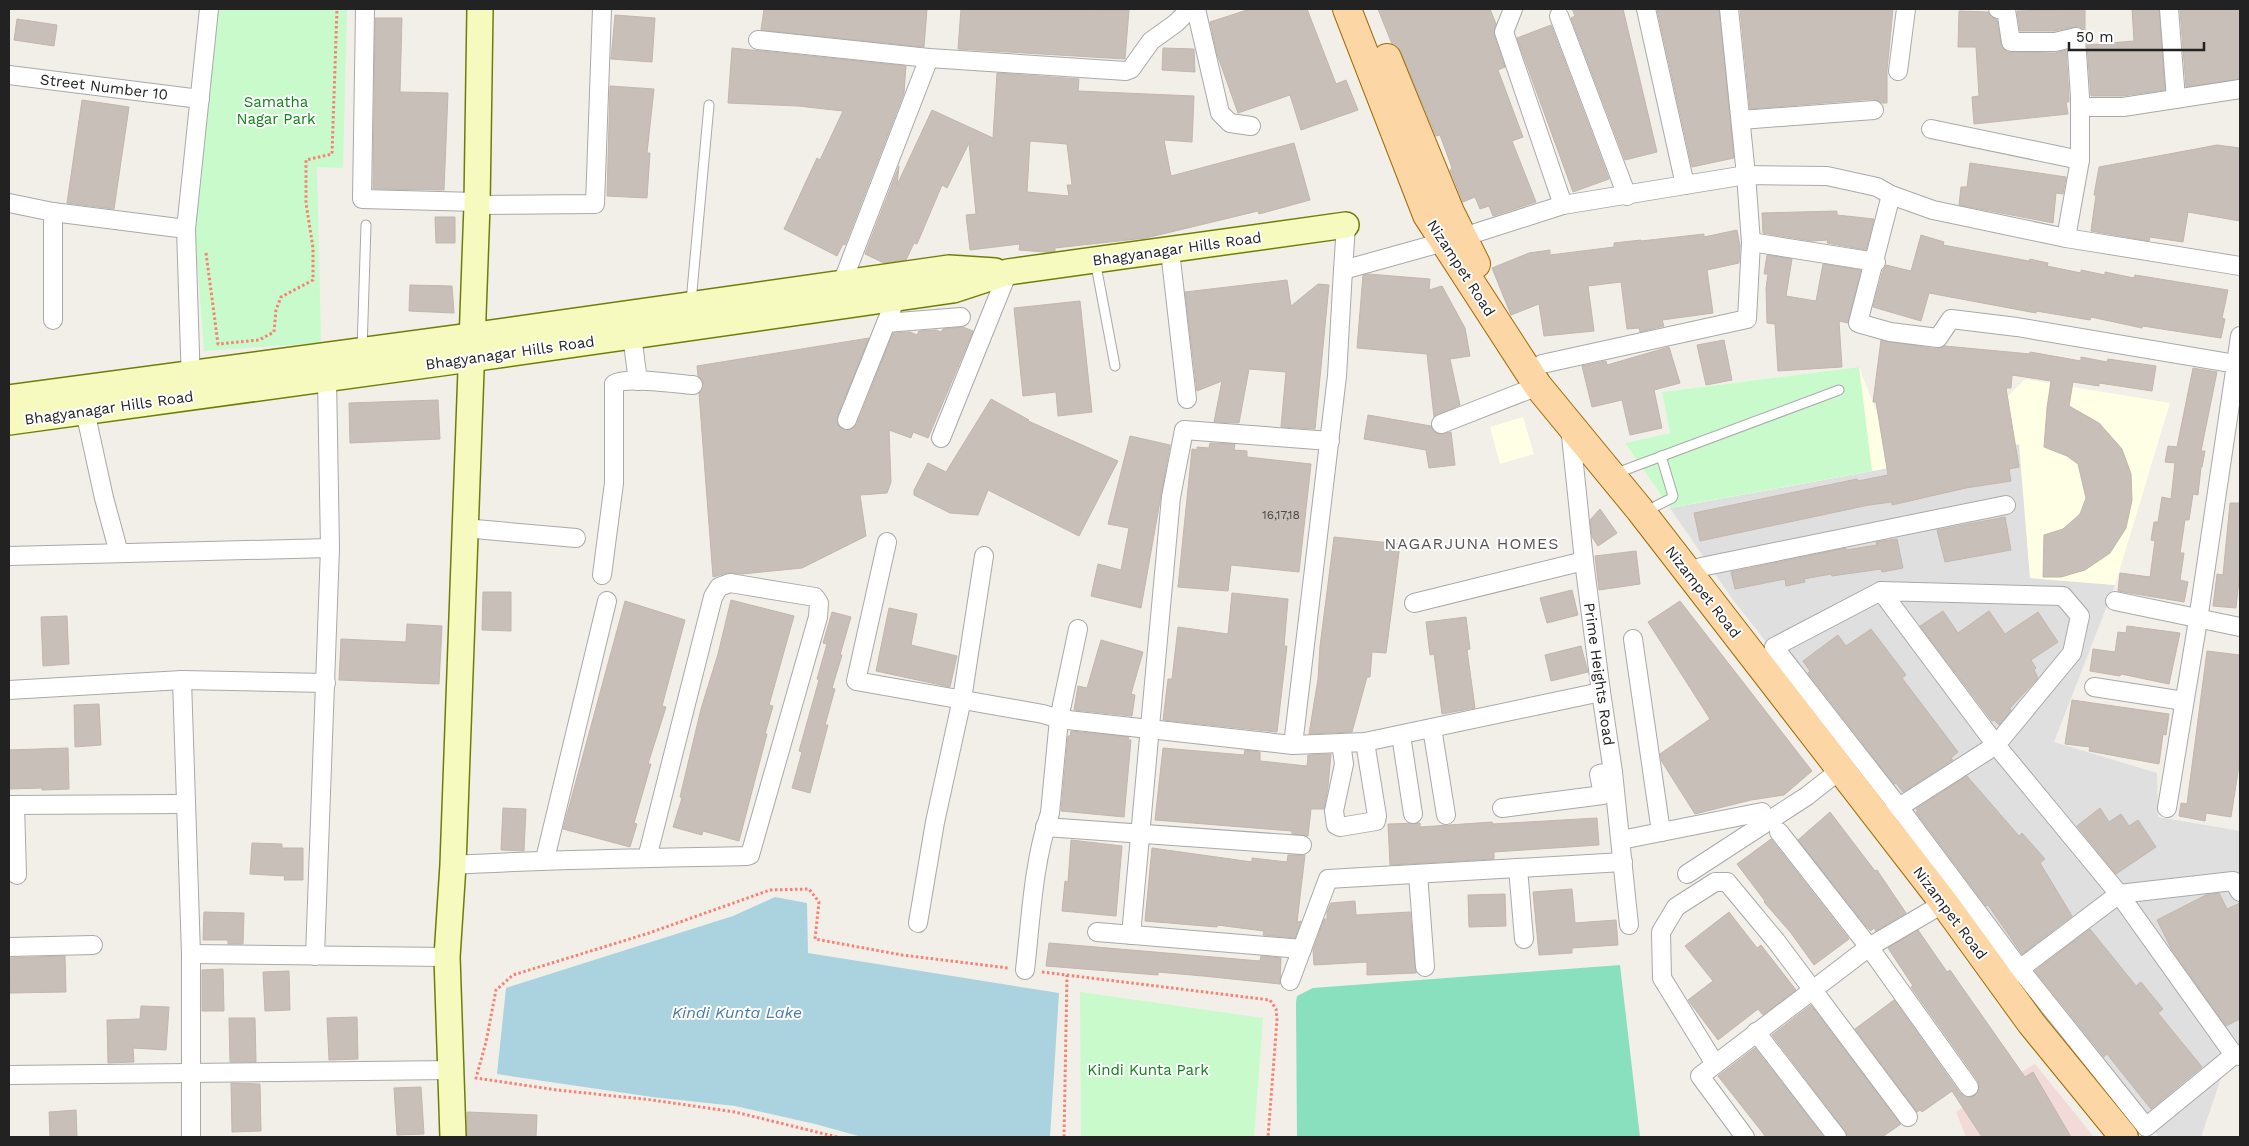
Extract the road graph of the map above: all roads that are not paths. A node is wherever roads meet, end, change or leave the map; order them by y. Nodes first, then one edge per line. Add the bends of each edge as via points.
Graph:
1 (209, 9) edge
2 (365, 9) edge
3 (480, 9) edge
4 (602, 9) edge
5 (1190, 9) edge
6 (1196, 9) edge
7 (1347, 9) edge
8 (1368, 9) edge
9 (1513, 9) edge
10 (1646, 9) edge
11 (1729, 9) edge
12 (1906, 9) edge
13 (1998, 9) edge
14 (2170, 9) edge
15 (1559, 16) dead end
16 (758, 40) dead end
17 (929, 58) junction
18 (1898, 71) dead end
19 (9, 75) edge
20 (2240, 89) edge
21 (200, 99) junction
22 (2176, 99) junction
23 (709, 105) dead end
24 (2080, 107) junction
25 (1874, 110) dead end
26 (1741, 120) junction
27 (1251, 126) dead end
28 (1930, 128) dead end
29 (2080, 160) junction
30 (1746, 175) junction
31 (1685, 185) junction
32 (1892, 195) junction
33 (1627, 196) junction
34 (9, 203) edge
35 (477, 204) junction
36 (1563, 205) junction
37 (53, 212) junction
38 (366, 225) dead end
39 (1346, 225) joint
40 (186, 229) junction
41 (2066, 238) junction
42 (1454, 239) junction
43 (1751, 242) junction
44 (1170, 250) junction
45 (1095, 260) junction
46 (1876, 262) junction
47 (2240, 266) edge
48 (1343, 270) junction
49 (1008, 272) junction
50 (842, 282) junction
51 (896, 298) junction
52 (686, 313) junction
53 (961, 317) dead end
54 (53, 320) dead end
55 (886, 323) junction
56 (632, 336) junction
57 (2240, 336) edge
58 (471, 348) junction
59 (362, 350) junction
60 (2238, 364) edge
61 (1115, 366) dead end
62 (1540, 375) junction
63 (327, 379) junction
64 (638, 381) junction
65 (191, 385) junction
66 (693, 385) dead end
67 (153, 390) junction
68 (1840, 390) dead end
69 (9, 398) edge
70 (1187, 399) dead end
71 (85, 412) junction
72 (847, 420) dead end
73 (9, 422) edge
74 (1441, 424) dead end
75 (1570, 424) junction
76 (941, 438) dead end
77 (1330, 441) junction
78 (1661, 456) junction
79 (1622, 471) junction
80 (2006, 505) dead end
81 (1656, 506) junction
82 (464, 528) junction
83 (576, 538) dead end
84 (887, 542) dead end
85 (330, 548) junction
86 (119, 553) junction
87 (9, 556) edge
88 (984, 556) dead end
89 (1584, 561) junction
90 (1701, 567) junction
91 (602, 575) dead end
92 (1881, 591) junction
93 (607, 601) dead end
94 (2115, 601) dead end
95 (1414, 603) dead end
96 (2198, 620) junction
97 (2240, 627) edge
98 (1078, 629) dead end
99 (1633, 639) dead end
100 (182, 680) junction
101 (326, 683) junction
102 (2094, 687) dead end
103 (9, 690) edge
104 (1601, 692) junction
105 (962, 699) junction
106 (2184, 701) junction
107 (1059, 719) junction
108 (1432, 728) junction
109 (1148, 731) junction
110 (1401, 734) junction
111 (1365, 742) junction
112 (1341, 744) junction
113 (1293, 745) junction
114 (1996, 746) junction
115 (1840, 770) junction
116 (1614, 772) junction
117 (186, 804) junction
118 (12, 805) edge
119 (1502, 808) dead end
120 (1896, 808) junction
121 (2167, 808) dead end
122 (1762, 812) dead end
123 (1414, 814) dead end
124 (1446, 815) dead end
125 (1045, 827) junction
126 (1661, 832) junction
127 (1779, 832) dead end
128 (1140, 835) junction
129 (1621, 840) junction
130 (1302, 845) dead end
131 (647, 858) junction
132 (545, 859) junction
133 (1622, 862) junction
134 (453, 866) junction
135 (1518, 868) junction
136 (1418, 874) junction
137 (1687, 874) dead end
138 (16, 875) dead end
139 (2238, 884) edge
140 (2119, 894) junction
141 (1951, 899) junction
142 (918, 923) dead end
143 (1629, 925) dead end
144 (1097, 932) dead end
145 (1131, 935) junction
146 (1524, 939) dead end
147 (92, 945) dead end
148 (9, 946) edge
149 (1869, 947) junction
150 (1302, 949) junction
151 (191, 954) junction
152 (315, 956) junction
153 (447, 956) junction
154 (1425, 967) dead end
155 (1025, 970) road end
156 (2016, 971) junction
157 (1290, 980) dead end
158 (1812, 988) junction
159 (1756, 1032) junction
160 (2238, 1055) edge
161 (1715, 1064) junction
162 (452, 1070) junction
163 (191, 1072) junction
164 (9, 1074) edge
165 (1969, 1087) dead end
166 (1908, 1117) dead end
167 (191, 1137) edge
168 (453, 1137) edge
169 (1745, 1137) edge
170 (1838, 1137) edge
171 (2124, 1137) edge
172 (2138, 1137) edge

1 - 21 street
2 - 35 street via 362,199
3 - 35 main road
4 - 35 street via 595,204
5 - 17 street via 1151,41 1131,69 1126,71
6 - 27 street via 1220,113 1230,123
7 - 42 main road, Nizampet Road via 1428,215
8 - 42 main road, Nizampet Road via 1450,212
9 - 36 street via 1504,32
10 - 31 street
11 - 26 street
12 - 18 street
13 - 24 street via 2006,10 2011,42 2055,42 2076,37
14 - 22 street
15 - 33 street
16 - 17 street
17 - 50 street
19 - 21 street, Street Number 10
20 - 22 street
21 - 40 street
22 - 24 street via 2123,107
23 - 52 lane
24 - 29 street
25 - 26 street
26 - 30 street
28 - 29 street
29 - 41 street
30 - 31 street
30 - 32 street via 1827,176 1877,187
30 - 43 street
31 - 33 street
32 - 41 street via 1933,210
32 - 46 street
33 - 36 street
34 - 37 street
35 - 58 main road
36 - 42 street
37 - 40 street
37 - 54 street
38 - 59 lane
39 - 44 main road, Bhagyanagar Hills Road
39 - 48 street
40 - 65 street
41 - 47 street
42 - 48 street
42 - 62 main road, Nizampet Road
43 - 46 street
43 - 62 street via 1747,319
44 - 45 main road, Bhagyanagar Hills Road
44 - 70 street
45 - 49 main road, Bhagyanagar Hills Road
45 - 61 lane
46 - 60 street via 1858,323 1890,332 1938,338 1951,319
48 - 77 street via 1338,376
49 - 50 main road, Bhagyanagar Hills Road via 949,268
49 - 51 main road, Bhagyanagar Hills Road via 953,290
49 - 76 street
50 - 52 main road, Bhagyanagar Hills Road
51 - 52 main road, Bhagyanagar Hills Road
51 - 55 street
52 - 56 main road, Bhagyanagar Hills Road
52 - 58 main road, Bhagyanagar Hills Road
53 - 55 street
55 - 72 street
56 - 58 main road, Bhagyanagar Hills Road
56 - 64 street
57 - 60 street
58 - 59 main road, Bhagyanagar Hills Road
58 - 63 main road, Bhagyanagar Hills Road
58 - 82 main road
59 - 65 main road, Bhagyanagar Hills Road
60 - 96 street
62 - 74 street
62 - 75 main road, Nizampet Road
62 - 79 main road, Nizampet Road
63 - 65 main road, Bhagyanagar Hills Road
63 - 85 street
64 - 66 street
64 - 91 street via 614,384 614,483
65 - 67 main road, Bhagyanagar Hills Road
67 - 69 main road, Bhagyanagar Hills Road
67 - 71 main road, Bhagyanagar Hills Road
68 - 78 lane
71 - 73 main road, Bhagyanagar Hills Road
71 - 86 street
75 - 89 street, Prime Heights Road
75 - 115 main road, Nizampet Road
77 - 109 street via 1184,430 1171,497
77 - 113 street
78 - 79 lane
78 - 81 lane via 1673,496
79 - 81 main road, Nizampet Road
80 - 90 street
81 - 90 main road, Nizampet Road
82 - 83 street
82 - 134 main road
84 - 105 street via 856,681
85 - 86 street
85 - 101 street
86 - 87 street
88 - 105 street
89 - 95 street
89 - 104 street, Prime Heights Road
90 - 120 main road, Nizampet Road
92 - 114 street
92 - 114 street via 2063,596 2080,616 2072,653
92 - 120 street via 1774,647
93 - 132 street
94 - 96 street
96 - 97 street
96 - 106 street
98 - 107 street
99 - 126 street
100 - 101 street
100 - 103 street
100 - 117 street
101 - 152 street
102 - 106 street
104 - 108 street
104 - 116 street, Prime Heights Road
105 - 107 street
105 - 142 street via 935,822
106 - 121 street
107 - 109 street
107 - 125 street via 1050,813
108 - 110 street
108 - 124 street
109 - 113 street
109 - 128 street
110 - 111 street
110 - 123 street
111 - 112 street
111 - 112 street via 1376,821 1340,826 1336,825 1334,810 1344,764
112 - 113 street
114 - 120 street
114 - 140 street
115 - 137 street via 1807,796
115 - 141 main road, Nizampet Road
116 - 119 street via 1599,774 1602,795
116 - 129 street, Prime Heights Road
117 - 118 street
117 - 151 street
118 - 138 street
120 - 141 main road, Nizampet Road
120 - 156 street
122 - 126 street
125 - 128 street
125 - 155 street
126 - 129 street
127 - 149 street
128 - 130 street
128 - 145 street
129 - 133 street, Prime Heights Road
131 - 131 street via 747,856 752,852 818,617 820,603 815,597 730,583 718,587
131 - 132 street
132 - 134 street
133 - 135 street
133 - 143 street, Prime Heights Road
134 - 153 main road
135 - 136 street
135 - 146 street
136 - 150 street via 1328,879
136 - 154 street
139 - 140 street
140 - 156 street
140 - 160 street
141 - 149 street
141 - 156 main road, Nizampet Road
141 - 171 main road, Nizampet Road via 2031,1023
144 - 145 street
145 - 150 street
147 - 148 street
149 - 158 street
149 - 165 street
150 - 157 street
151 - 152 street
151 - 163 street
152 - 153 street
153 - 162 main road
156 - 160 street via 2146,1127
156 - 172 main road, Nizampet Road
158 - 159 street
158 - 161 street via 1727,882 1714,882 1676,907 1661,932 1662,978
158 - 166 street
159 - 161 street
159 - 170 street
161 - 169 street via 1700,1076
162 - 163 street
162 - 168 main road
163 - 164 street
163 - 167 street

